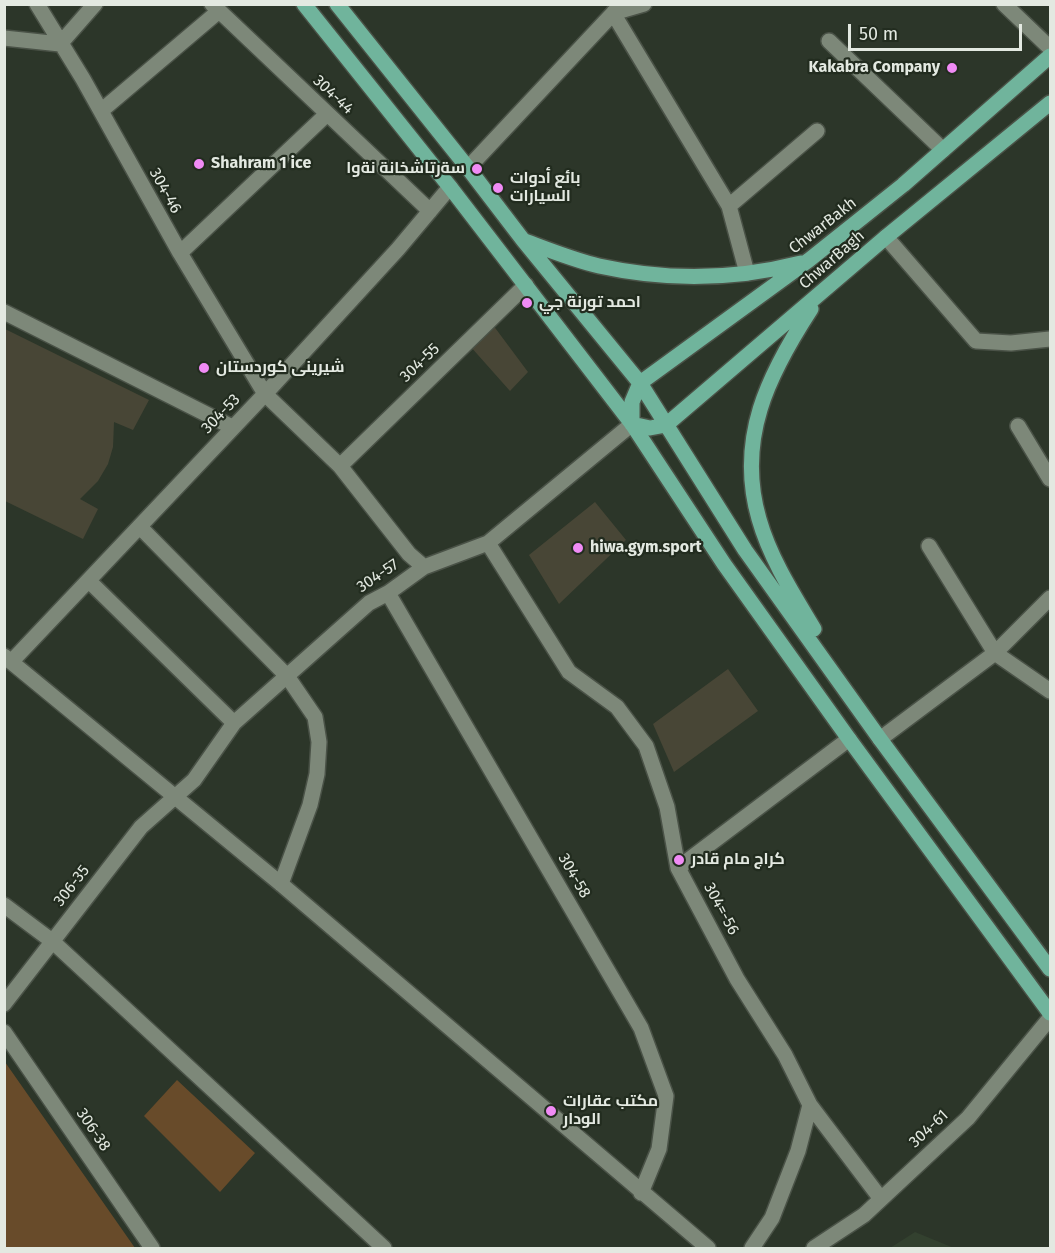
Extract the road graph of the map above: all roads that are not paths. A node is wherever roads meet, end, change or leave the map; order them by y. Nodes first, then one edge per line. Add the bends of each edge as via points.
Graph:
1 (37, 4) edge
2 (95, 4) edge
3 (304, 4) edge
4 (644, 4) edge
5 (1004, 4) edge
6 (216, 8) edge
7 (346, 8) edge
8 (617, 9) edge
9 (4, 38) edge
10 (829, 42) dead end
11 (60, 44) junction
12 (1050, 48) edge
13 (1050, 56) edge
14 (1048, 109) edge
15 (101, 111) junction
16 (327, 114) junction
17 (817, 131) dead end
18 (942, 150) junction
19 (468, 168) junction
20 (450, 187) junction
21 (729, 206) junction
22 (430, 211) junction
23 (886, 237) junction
24 (523, 240) junction
25 (180, 254) junction
26 (809, 260) junction
27 (747, 273) junction
28 (526, 285) junction
29 (820, 294) junction
30 (7, 311) edge
31 (1050, 339) edge
32 (640, 383) junction
33 (265, 394) junction
34 (632, 424) junction
35 (666, 424) junction
36 (1018, 426) dead end
37 (232, 427) junction
38 (340, 466) junction
39 (1050, 479) edge
40 (140, 527) junction
41 (488, 543) junction
42 (929, 546) dead end
43 (424, 567) junction
44 (89, 581) junction
45 (388, 592) junction
46 (1050, 598) edge
47 (995, 653) junction
48 (8, 659) edge
49 (287, 676) junction
50 (1050, 691) edge
51 (861, 709) junction
52 (234, 723) junction
53 (849, 739) junction
54 (880, 739) junction
55 (175, 797) junction
56 (678, 868) junction
57 (281, 885) junction
58 (4, 905) edge
59 (52, 941) junction
60 (1050, 969) edge
61 (4, 1004) edge
62 (1050, 1013) edge
63 (1050, 1017) edge
64 (4, 1032) edge
65 (810, 1105) junction
66 (641, 1193) junction
67 (881, 1199) junction
68 (152, 1248) edge
69 (384, 1248) edge
70 (708, 1248) edge
71 (752, 1248) edge
72 (814, 1248) edge

1 - 11 street, 304-46
2 - 11 street
3 - 20 main road
4 - 8 street
5 - 12 street
6 - 15 street
6 - 16 street, 304-44
7 - 19 main road
8 - 19 street
8 - 21 street
9 - 11 street
10 - 18 street
11 - 15 street, 304-46
13 - 18 main road, ChwarBakh
14 - 23 main road, ChwarBagh
15 - 25 street, 304-46
16 - 22 street, 304-44
16 - 25 street
17 - 21 street
18 - 26 main road, ChwarBakh
19 - 24 main road
20 - 22 street, 304-53
20 - 28 main road
21 - 27 street
22 - 33 street, 304-53
23 - 29 main road, ChwarBagh
23 - 31 street via 976,341
24 - 27 main road via 597,266 648,274 712,277
24 - 32 main road
25 - 33 street, 304-46
26 - 27 main road
26 - 32 main road, ChwarBakh
28 - 34 main road
28 - 38 street, 304-55
29 - 35 main road, ChwarBagh
29 - 51 main road via 783,352 760,404 751,453 752,486 759,521 774,557
30 - 37 street
32 - 34 main road via 632,402
32 - 35 main road
33 - 37 street, 304-53
33 - 38 street, 304-46
34 - 35 main road via 650,428
34 - 41 street, 304-57
34 - 53 main road via 724,564
35 - 51 main road via 745,550
36 - 39 street
37 - 40 street, 304-53
38 - 43 street, 304-46 via 409,554
40 - 44 street, 304-53
40 - 49 street
41 - 43 street, 304-57
41 - 56 street, 304=-56 via 569,672 617,707 646,746 667,807
42 - 47 street
43 - 45 street, 304-57
44 - 48 street, 304-53
44 - 52 street
45 - 49 street, 304-57 via 369,603
45 - 66 street, 304-58 via 641,1028 666,1096 659,1149
46 - 47 street
47 - 50 street
47 - 54 street
48 - 55 street
49 - 52 street, 304-57
49 - 57 street via 315,717 319,742 310,805
51 - 54 main road
52 - 55 street, 304-57 via 194,780
53 - 56 street
53 - 62 main road
54 - 60 main road
55 - 57 street
55 - 59 street, 306-35 via 141,827
56 - 65 street, 304=-56
57 - 66 street
58 - 59 street
59 - 61 street, 306-35
59 - 69 street
63 - 67 street, 304-61 via 968,1118
64 - 68 street, 306-38
65 - 67 street, 304=-56
65 - 71 street via 776,1209
66 - 70 street
67 - 72 street, 304-61

